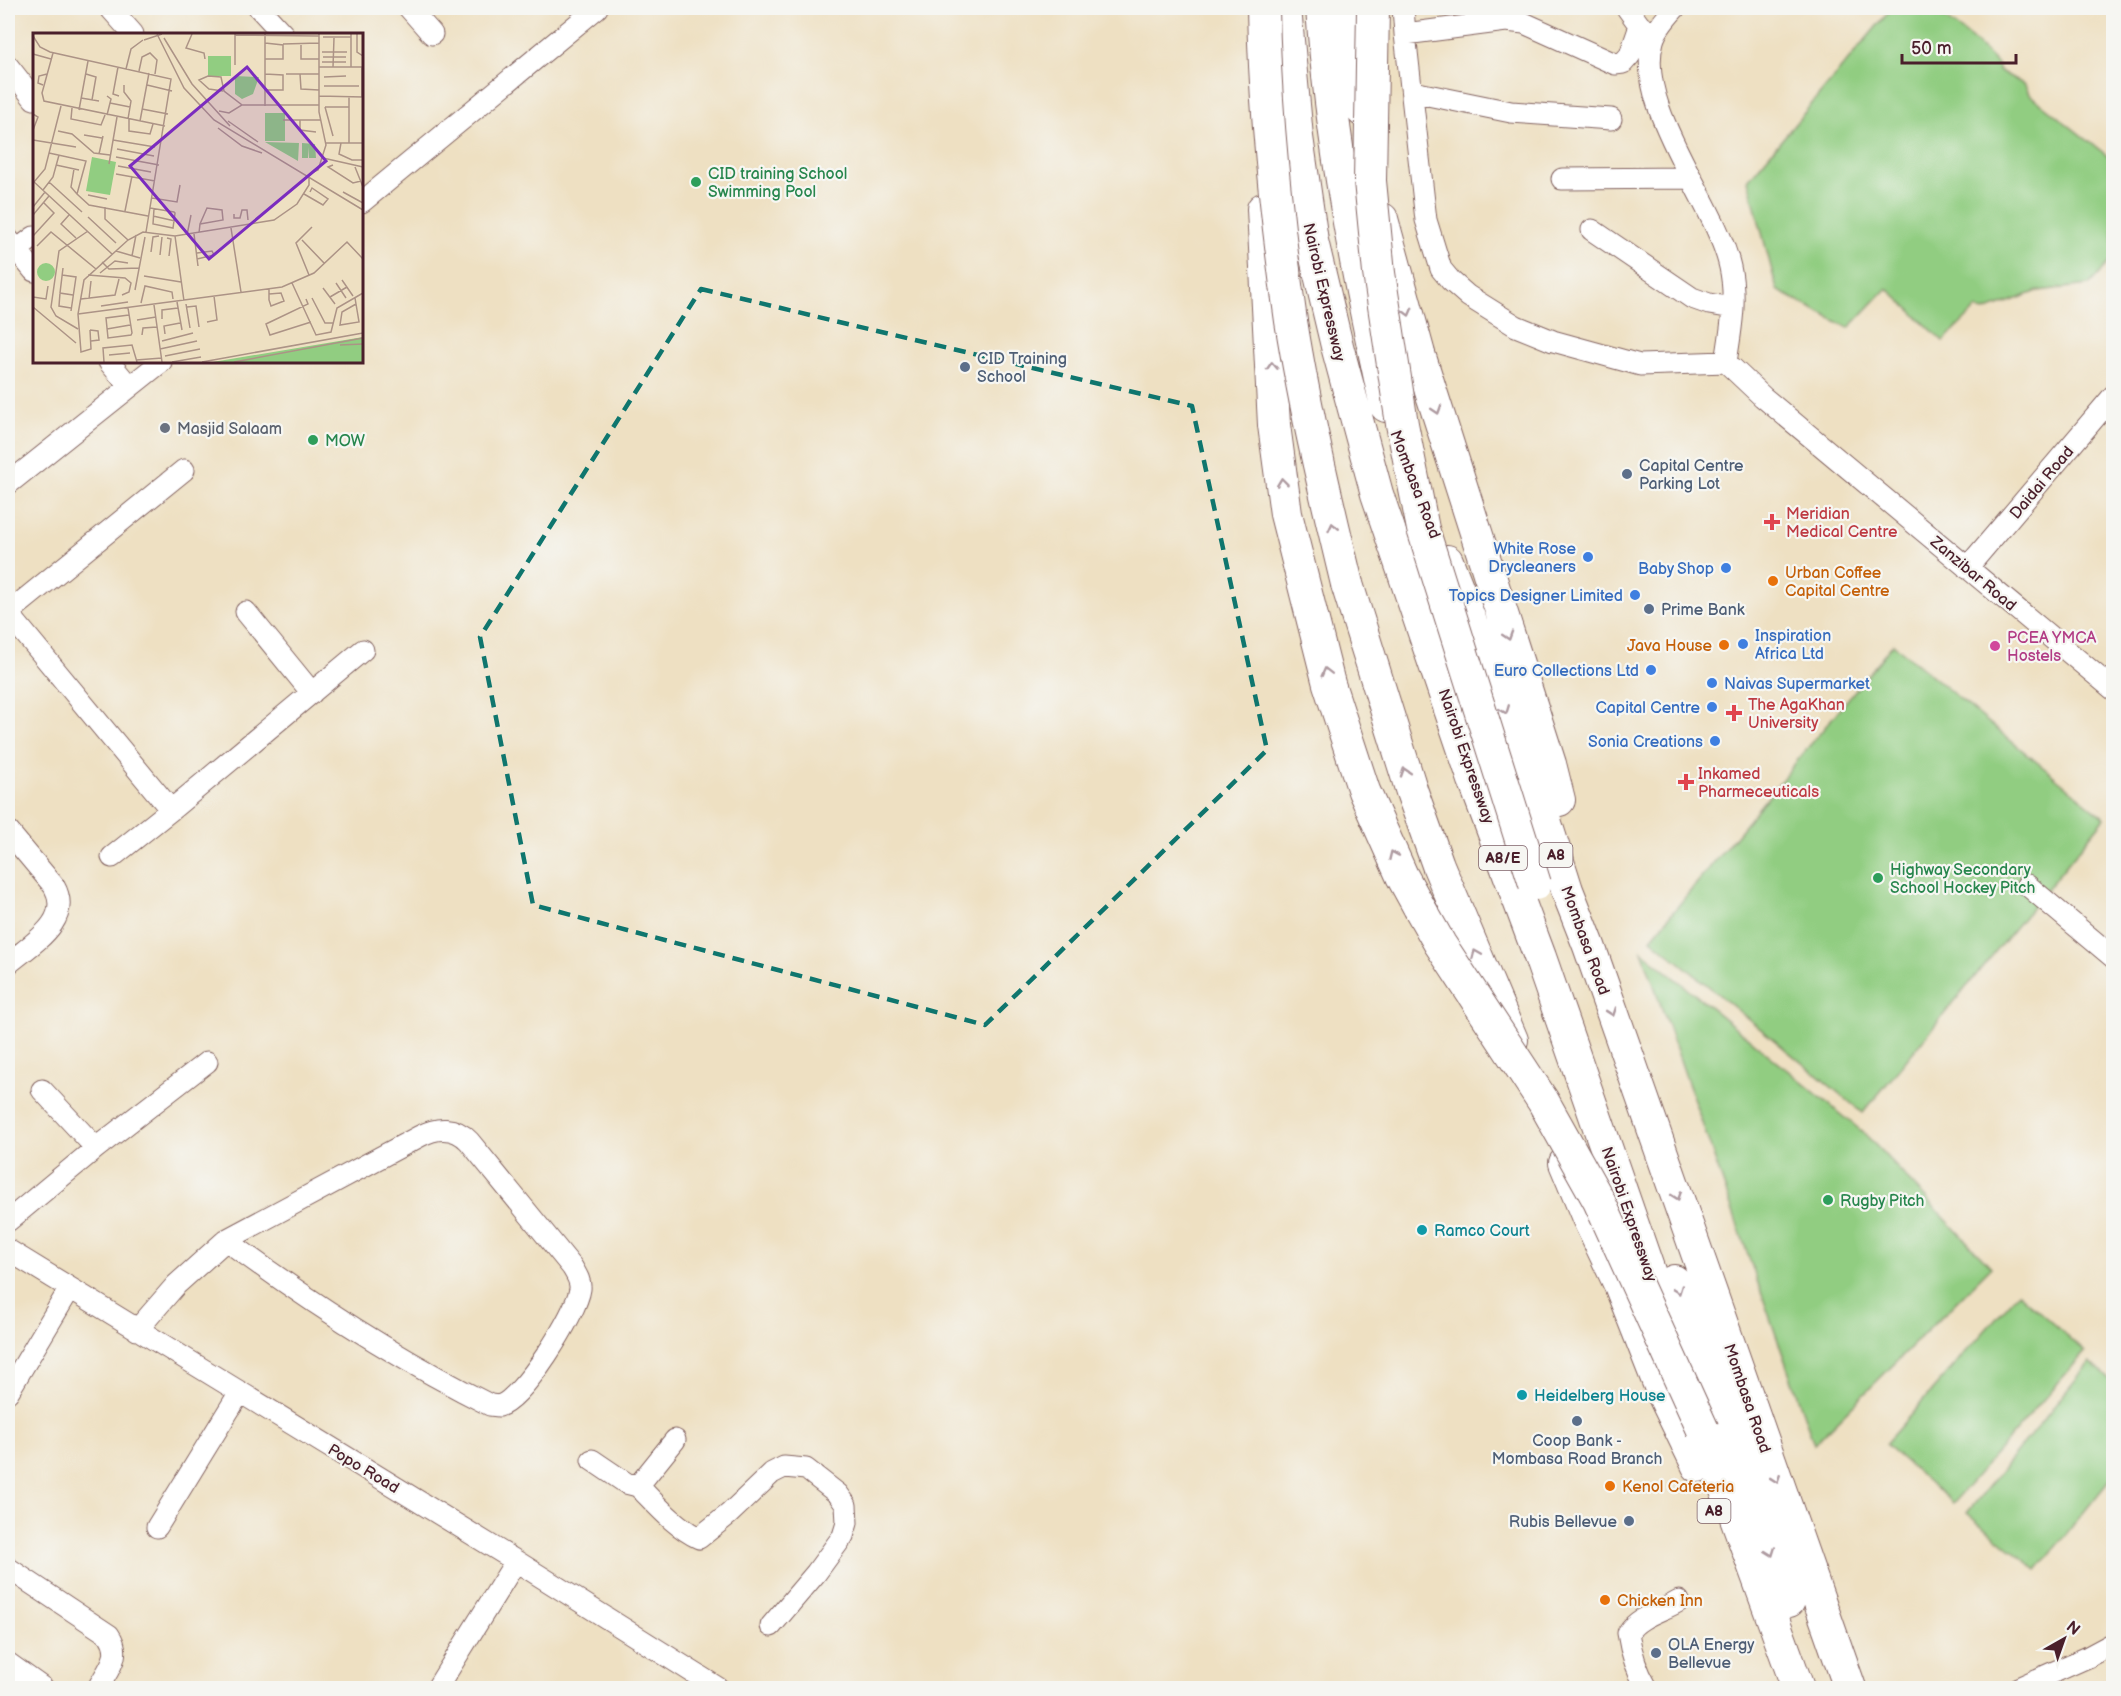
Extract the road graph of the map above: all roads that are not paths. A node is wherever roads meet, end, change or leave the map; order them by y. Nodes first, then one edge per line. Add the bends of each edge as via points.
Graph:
1 (110, 8) edge
2 (260, 8) edge
3 (409, 8) edge
4 (597, 8) edge
5 (1264, 8) edge
6 (1285, 8) edge
7 (1308, 8) edge
8 (1322, 8) edge
9 (1352, 8) edge
10 (1373, 8) edge
11 (1403, 8) edge
12 (1627, 8) edge
13 (1675, 8) edge
14 (1647, 30) junction
15 (132, 33) edge
16 (282, 33) edge
17 (432, 34) dead end
18 (1405, 34) junction
19 (1271, 52) junction
20 (11, 78) edge
21 (1413, 92) junction
22 (33, 98) edge
23 (1611, 118) dead end
24 (1691, 178) junction
25 (1562, 179) dead end
26 (363, 201) edge
27 (1592, 230) dead end
28 (33, 237) edge
29 (12, 244) edge
30 (33, 270) edge
31 (1733, 308) junction
32 (1726, 362) junction
33 (110, 363) edge
34 (159, 363) edge
35 (129, 386) junction
36 (2111, 402) edge
37 (184, 470) dead end
38 (8, 484) edge
39 (1967, 568) junction
40 (246, 612) dead end
41 (8, 613) edge
42 (363, 650) dead end
43 (2114, 690) edge
44 (312, 693) junction
45 (171, 810) junction
46 (8, 831) edge
47 (112, 857) dead end
48 (1535, 884) junction
49 (2028, 885) dead end
50 (1567, 890) junction
51 (2114, 958) edge
52 (8, 964) edge
53 (207, 1062) dead end
54 (42, 1090) dead end
55 (96, 1148) junction
56 (8, 1221) edge
57 (226, 1240) junction
58 (8, 1250) edge
59 (69, 1290) junction
60 (137, 1330) junction
61 (8, 1392) edge
62 (240, 1392) junction
63 (1703, 1430) junction
64 (675, 1440) dead end
65 (592, 1460) dead end
66 (1699, 1469) junction
67 (638, 1486) junction
68 (157, 1527) dead end
69 (516, 1560) junction
70 (8, 1568) edge
71 (1679, 1601) dead end
72 (771, 1626) dead end
73 (2114, 1642) edge
74 (2114, 1660) edge
75 (8, 1663) edge
76 (43, 1689) edge
77 (98, 1689) edge
78 (437, 1689) edge
79 (718, 1689) edge
80 (1647, 1689) edge
81 (1777, 1689) edge
82 (1798, 1689) edge
83 (1820, 1689) edge
84 (1850, 1689) edge
85 (2018, 1689) edge
86 (2050, 1689) edge

1 - 15 street
2 - 16 street
3 - 17 street
4 - 26 street
5 - 19 highway, A8
66 -> 5 highway, bridge via 1663,1395 1620,1284 1588,1218 1438,865 1347,584 1292,322 1273,179
6 - 63 highway, Nairobi Expressway / A8/E, bridge via 1312,242 1377,494
7 - 48 highway, Nairobi Expressway / A8/E, bridge via 1313,77 1336,246 1357,343 1400,507
8 -> 50 highway, Mombasa Road / A8 via 1334,132 1358,276 1387,409 1531,776
9 -> 50 highway via 1357,76 1377,200 1419,354 1550,764 1566,823
10 - 48 highway, bridge via 1370,180 1379,273 1402,424 1424,530
11 - 18 street
12 - 14 street
13 - 14 street
14 - 18 street via 1623,63 1615,64 1524,23 1506,21
14 - 24 street via 1652,44 1654,89
18 - 21 street
63 -> 19 highway, bridge via 1599,1201 1543,1101 1440,944 1402,876 1364,791 1329,684 1286,514 1274,424 1261,172
19 - 66 highway, A8 via 1299,262 1314,340 1337,424 1406,643
20 - 22 street
21 - 23 street via 1511,112
21 - 32 street via 1426,220 1441,268 1468,296 1516,326 1553,341 1640,365
24 - 25 street
24 - 31 street via 1730,266
27 - 31 street via 1692,298
28 - 29 street
29 - 30 street
31 - 32 street
32 - 39 street, Zanzibar Road
33 - 35 street
34 - 35 street
35 - 38 street
36 - 39 street, Daidai Road
37 - 41 street
39 - 43 street, Zanzibar Road
40 - 44 street
41 - 45 street
42 - 44 street
44 - 45 street
45 - 47 street
46 - 52 street via 54,886 61,906 51,927
48 -> 83 highway, Nairobi Expressway / A8/E
49 - 51 street
50 -> 84 highway, Mombasa Road / A8
53 - 55 street
54 - 55 street
55 - 56 street
57 - 57 street via 431,1130 447,1129 464,1135 572,1267 580,1288 564,1326 536,1371 516,1396 499,1407 441,1380
57 - 60 street via 176,1285
58 - 59 street, Popo Road
59 - 60 street, Popo Road
59 - 61 street
60 - 62 street, Popo Road
62 - 68 street
62 - 69 street, Popo Road
63 - 82 highway, Nairobi Expressway / A8/E
64 - 67 street
65 - 67 street via 626,1483
66 - 81 highway, A8
67 - 72 street via 663,1512 699,1538 772,1473 784,1467 806,1469 838,1494 846,1505 843,1536
69 - 78 street
69 - 79 street, Popo Road
70 - 77 street via 109,1635 116,1652
71 - 80 street via 1643,1619 1628,1633 1636,1668
73 - 85 street
74 - 86 street
75 - 76 street

